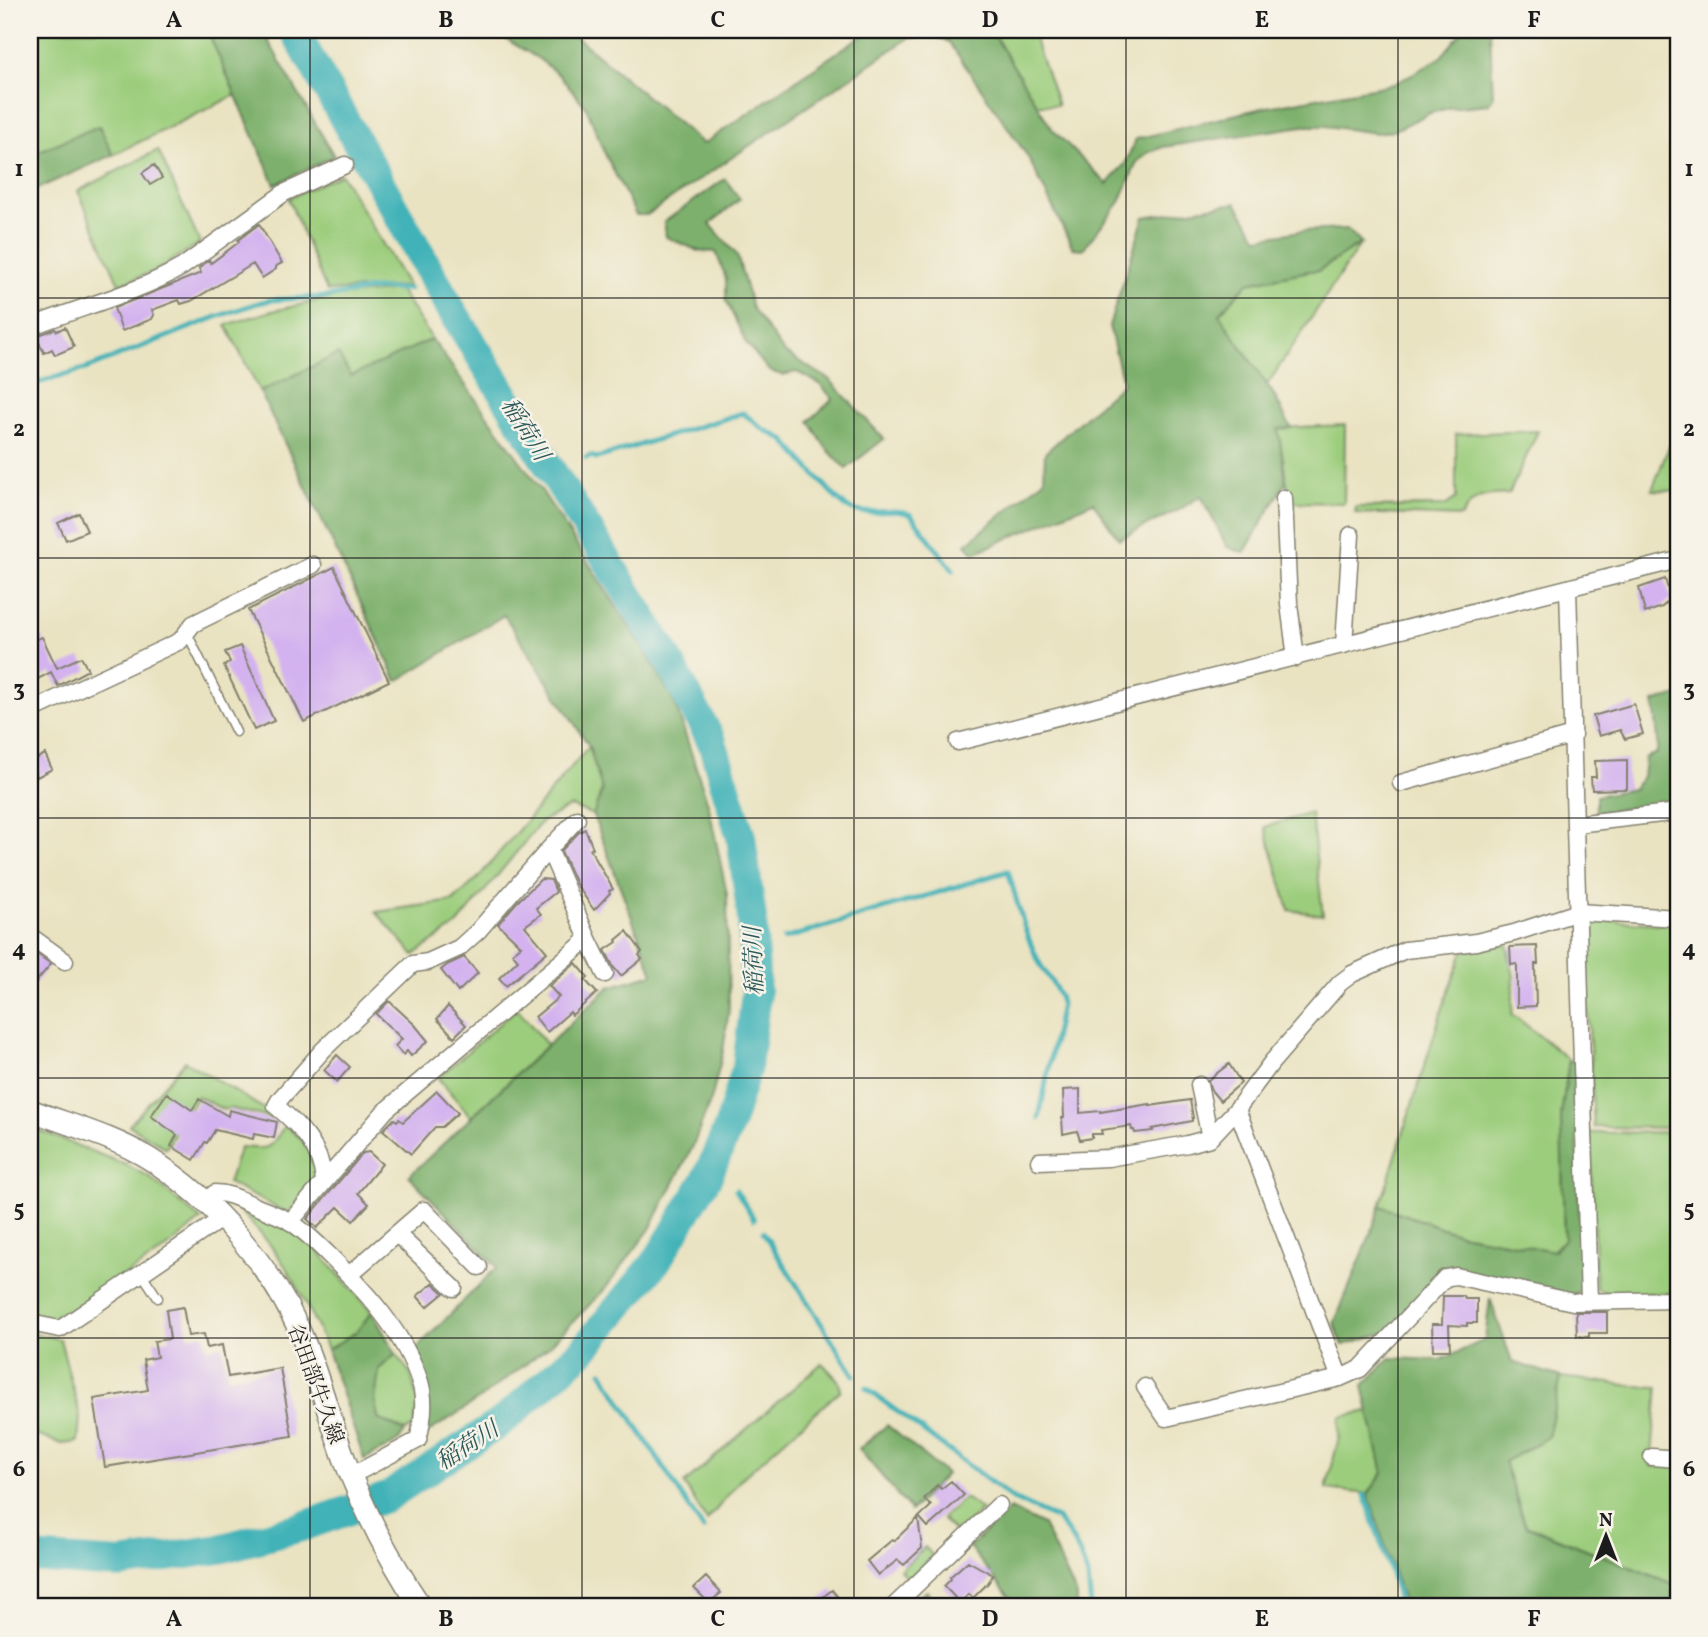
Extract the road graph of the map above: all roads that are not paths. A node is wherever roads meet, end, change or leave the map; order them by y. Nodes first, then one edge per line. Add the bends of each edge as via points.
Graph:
1 (345, 165) dead end
2 (30, 327) edge
3 (1284, 498) dead end
4 (1350, 535) dead end
5 (1678, 560) edge
6 (313, 565) dead end
7 (1568, 588) junction
8 (187, 633) junction
9 (1344, 645) junction
10 (1296, 658) junction
11 (30, 711) edge
12 (236, 732) dead end
13 (1573, 735) junction
14 (958, 742) dead end
15 (1401, 783) dead end
16 (1678, 812) edge
17 (577, 819) dead end
18 (1576, 824) junction
19 (549, 849) junction
20 (1578, 912) junction
21 (1678, 918) edge
22 (30, 936) edge
23 (588, 939) junction
24 (65, 961) dead end
25 (605, 974) dead end
26 (1199, 1085) dead end
27 (1237, 1109) junction
28 (30, 1110) edge
29 (1210, 1138) junction
30 (1039, 1161) dead end
31 (324, 1181) junction
32 (205, 1202) junction
33 (221, 1219) junction
34 (290, 1222) junction
35 (397, 1234) junction
36 (479, 1266) dead end
37 (142, 1274) junction
38 (349, 1275) junction
39 (454, 1288) dead end
40 (158, 1298) dead end
41 (1678, 1300) edge
42 (1589, 1301) junction
43 (30, 1323) edge
44 (1339, 1378) junction
45 (1145, 1387) dead end
46 (1652, 1457) dead end
47 (1678, 1459) edge
48 (352, 1478) junction
49 (999, 1504) dead end
50 (421, 1607) edge
51 (893, 1607) edge

1 - 2 street via 284,193 169,275
3 - 10 street
4 - 9 street
5 - 7 street
6 - 8 street via 193,624
7 - 9 street
7 - 13 street
8 - 11 street via 180,641
8 - 12 lane
9 - 10 street
10 - 14 street
13 - 15 street
13 - 18 street
16 - 18 street
17 - 19 street
18 - 20 street
19 - 23 street
19 - 31 street via 478,931 459,948 413,964 323,1050 280,1099 276,1106 318,1154
20 - 21 street
20 - 27 street via 1489,939 1405,950 1352,974 1272,1062
20 - 42 street
22 - 24 street
23 - 25 street
23 - 31 street via 385,1111
26 - 29 street
27 - 29 street
27 - 44 street
28 - 32 main road, 谷田部牛久線 via 147,1158
29 - 30 street via 1108,1158
31 - 34 street
32 - 33 main road, 谷田部牛久線
32 - 34 street via 215,1193 226,1193
33 - 37 street
33 - 48 main road, 谷田部牛久線 via 252,1251 306,1344
34 - 38 street
35 - 36 street via 424,1210
35 - 38 street
35 - 39 street
37 - 40 lane
37 - 43 street via 60,1329
38 - 48 street via 398,1336 424,1399 418,1440
41 - 42 street
42 - 44 street via 1457,1276 1445,1278 1360,1369
44 - 45 street via 1166,1418
46 - 47 street
48 - 50 main road, 谷田部牛久線
49 - 51 street

